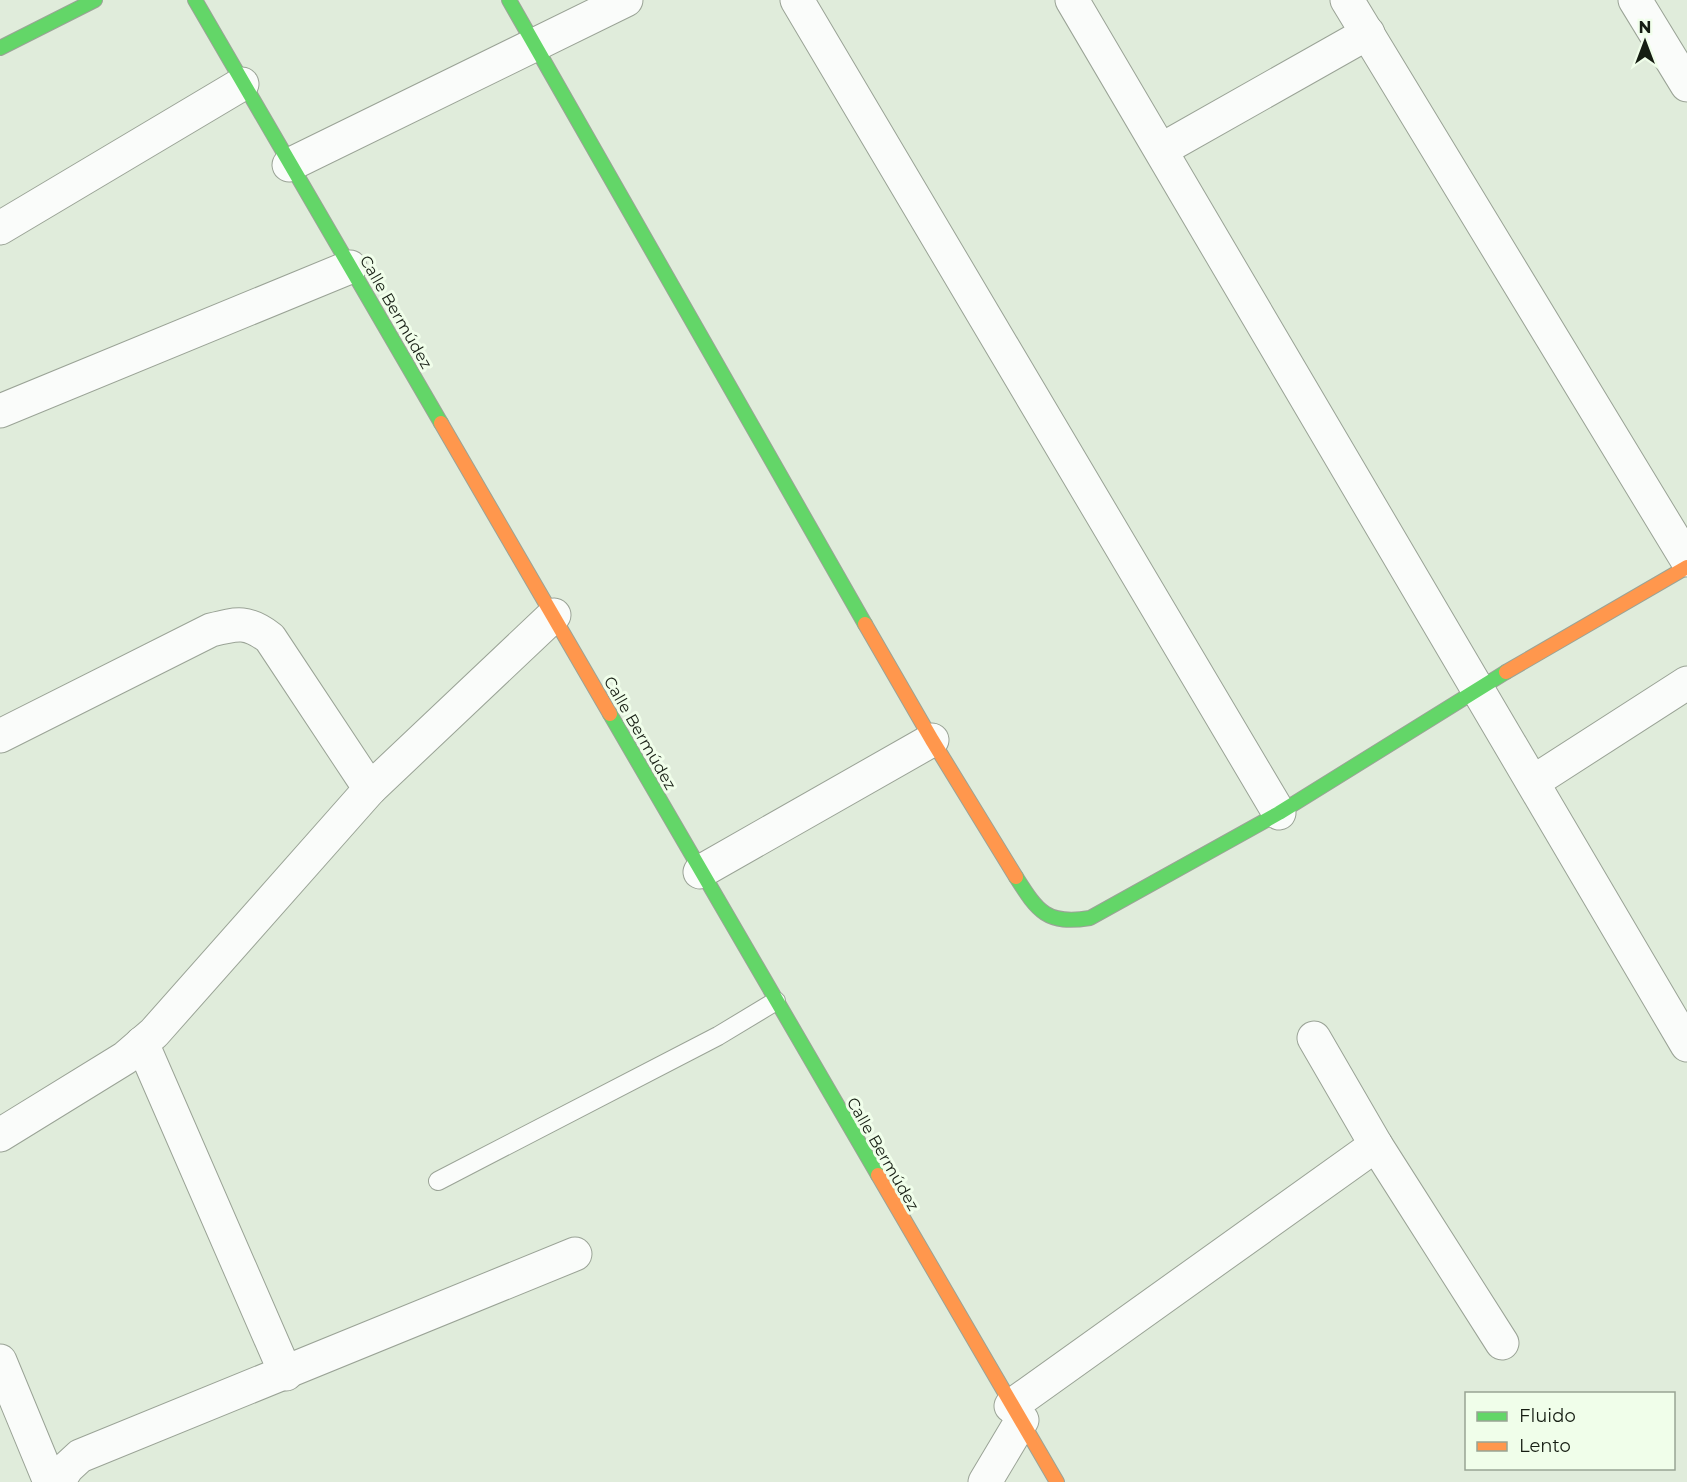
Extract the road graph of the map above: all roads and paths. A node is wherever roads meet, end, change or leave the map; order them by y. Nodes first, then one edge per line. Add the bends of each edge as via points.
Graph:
1 (95, 0) edge
2 (195, 0) edge
3 (509, 0) edge
4 (626, 0) edge
5 (797, 0) edge
6 (1072, 0) edge
7 (1347, 0) edge
8 (1635, 0) edge
9 (1368, 33) junction
10 (533, 44) junction
11 (0, 48) edge
12 (242, 84) junction
13 (1687, 85) edge
14 (1161, 150) junction
15 (289, 165) junction
16 (0, 228) edge
17 (350, 267) junction
18 (0, 411) edge
19 (1687, 560) edge
20 (1687, 567) edge
21 (554, 615) junction
22 (1687, 683) edge
23 (1477, 689) junction
24 (0, 736) edge
25 (932, 740) junction
26 (1533, 782) junction
27 (370, 789) junction
28 (1279, 813) junction
29 (700, 872) junction
30 (776, 1001) junction
31 (1314, 1038) dead end
32 (142, 1043) junction
33 (1687, 1045) edge
34 (0, 1135) edge
35 (1376, 1145) junction
36 (438, 1181) dead end
37 (575, 1254) dead end
38 (1502, 1343) dead end
39 (0, 1361) edge
40 (286, 1374) junction
41 (1017, 1413) junction
42 (50, 1482) edge
43 (58, 1482) edge
44 (985, 1482) edge
45 (1057, 1482) edge

1 - 11 street
2 - 12 street, Calle Bermúdez
3 - 10 street
4 - 10 street
5 - 28 street
6 - 14 street
7 - 9 street
8 - 13 street
9 - 14 street
9 - 19 street
10 - 15 street
10 - 25 street
12 - 15 street, Calle Bermúdez
12 - 16 street
14 - 23 street
15 - 17 street, Calle Bermúdez
17 - 18 street
17 - 21 street, Calle Bermúdez
20 - 23 street
21 - 27 street
21 - 29 street, Calle Bermúdez
22 - 26 street
23 - 26 street
23 - 28 street
24 - 27 street via 211,630 234,624 254,626 270,638
25 - 28 street via 1031,901 1043,915 1064,922 1090,918
25 - 29 street
26 - 33 street
27 - 32 street
29 - 30 street, Calle Bermúdez
30 - 36 lane via 718,1036
30 - 41 street, Calle Bermúdez
31 - 35 street
32 - 34 street via 125,1058
32 - 40 street
35 - 38 street
35 - 41 street
37 - 40 street
39 - 42 street
40 - 43 street via 80,1456
41 - 44 street
41 - 45 street, Calle Bermúdez

